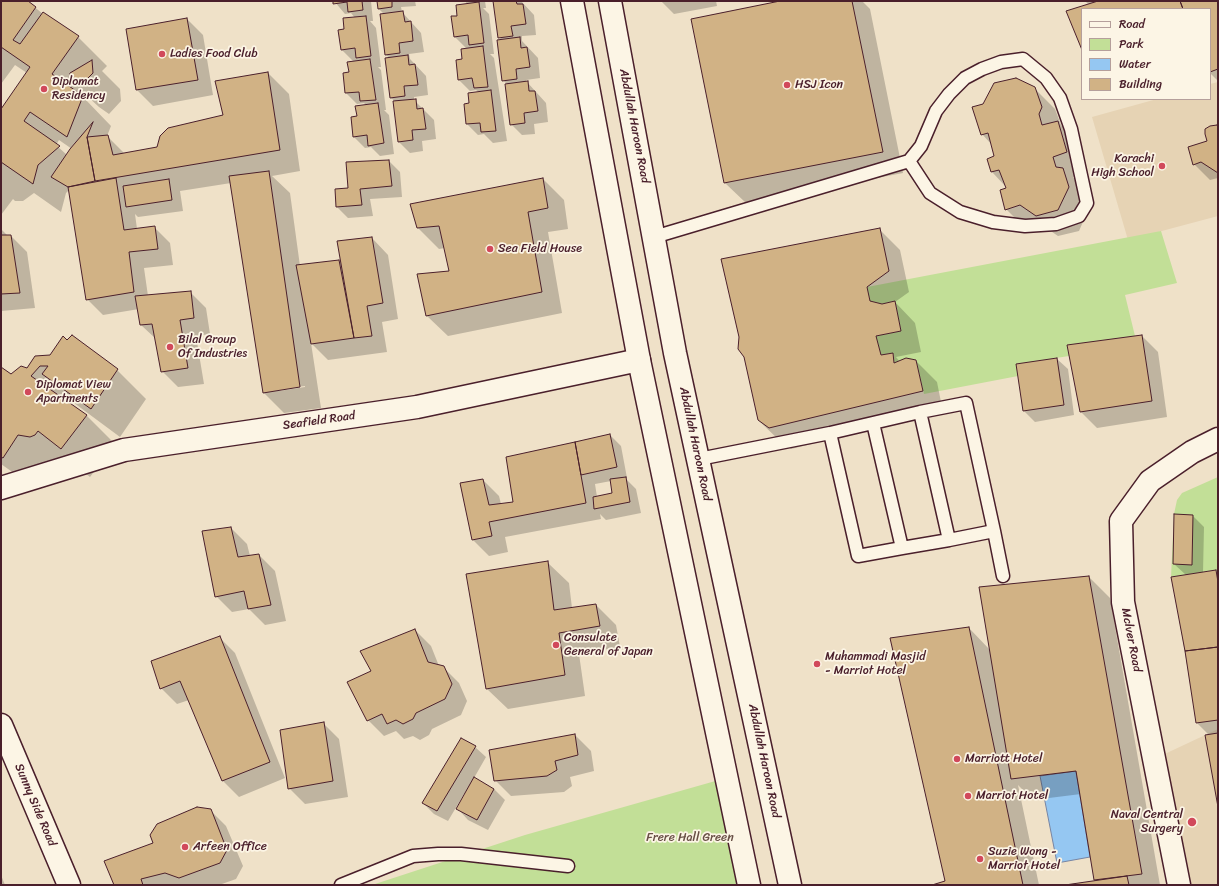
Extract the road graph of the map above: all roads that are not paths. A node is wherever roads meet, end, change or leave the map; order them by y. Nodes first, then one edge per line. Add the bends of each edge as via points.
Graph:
1 (572, 1) edge
2 (610, 1) edge
3 (909, 161) junction
4 (654, 237) junction
5 (639, 360) junction
6 (920, 412) junction
7 (873, 423) junction
8 (830, 432) junction
9 (1218, 439) edge
10 (699, 460) junction
11 (1, 488) edge
12 (994, 531) junction
13 (949, 540) junction
14 (902, 548) junction
15 (1003, 576) dead end
16 (1, 725) edge
17 (568, 866) dead end
18 (69, 885) edge
19 (341, 885) edge
20 (749, 885) edge
21 (790, 885) edge
22 (1179, 885) edge

1 - 5 main road
2 - 4 main road, Abdullah Haroon Road
3 - 3 lane via 921,146 936,111 965,78 1001,62 1023,59 1046,78 1060,98 1071,128 1087,203 1079,216 1056,224 1025,226 993,222 960,212 930,193
3 - 4 lane
4 - 10 main road, Abdullah Haroon Road via 675,353
5 - 11 main road, Seafield Road via 417,407 124,450
5 - 20 main road
6 - 7 lane
6 - 12 lane via 966,403
6 - 13 lane
7 - 8 lane
7 - 14 lane
8 - 10 lane
8 - 14 lane via 858,556
9 - 22 main road, Mclver Road via 1192,452 1150,481 1122,521 1123,602
10 - 21 main road, Abdullah Haroon Road
12 - 13 lane
12 - 15 lane
13 - 14 lane
16 - 18 main road, Sunny Side Road
17 - 19 lane via 461,854 413,856

